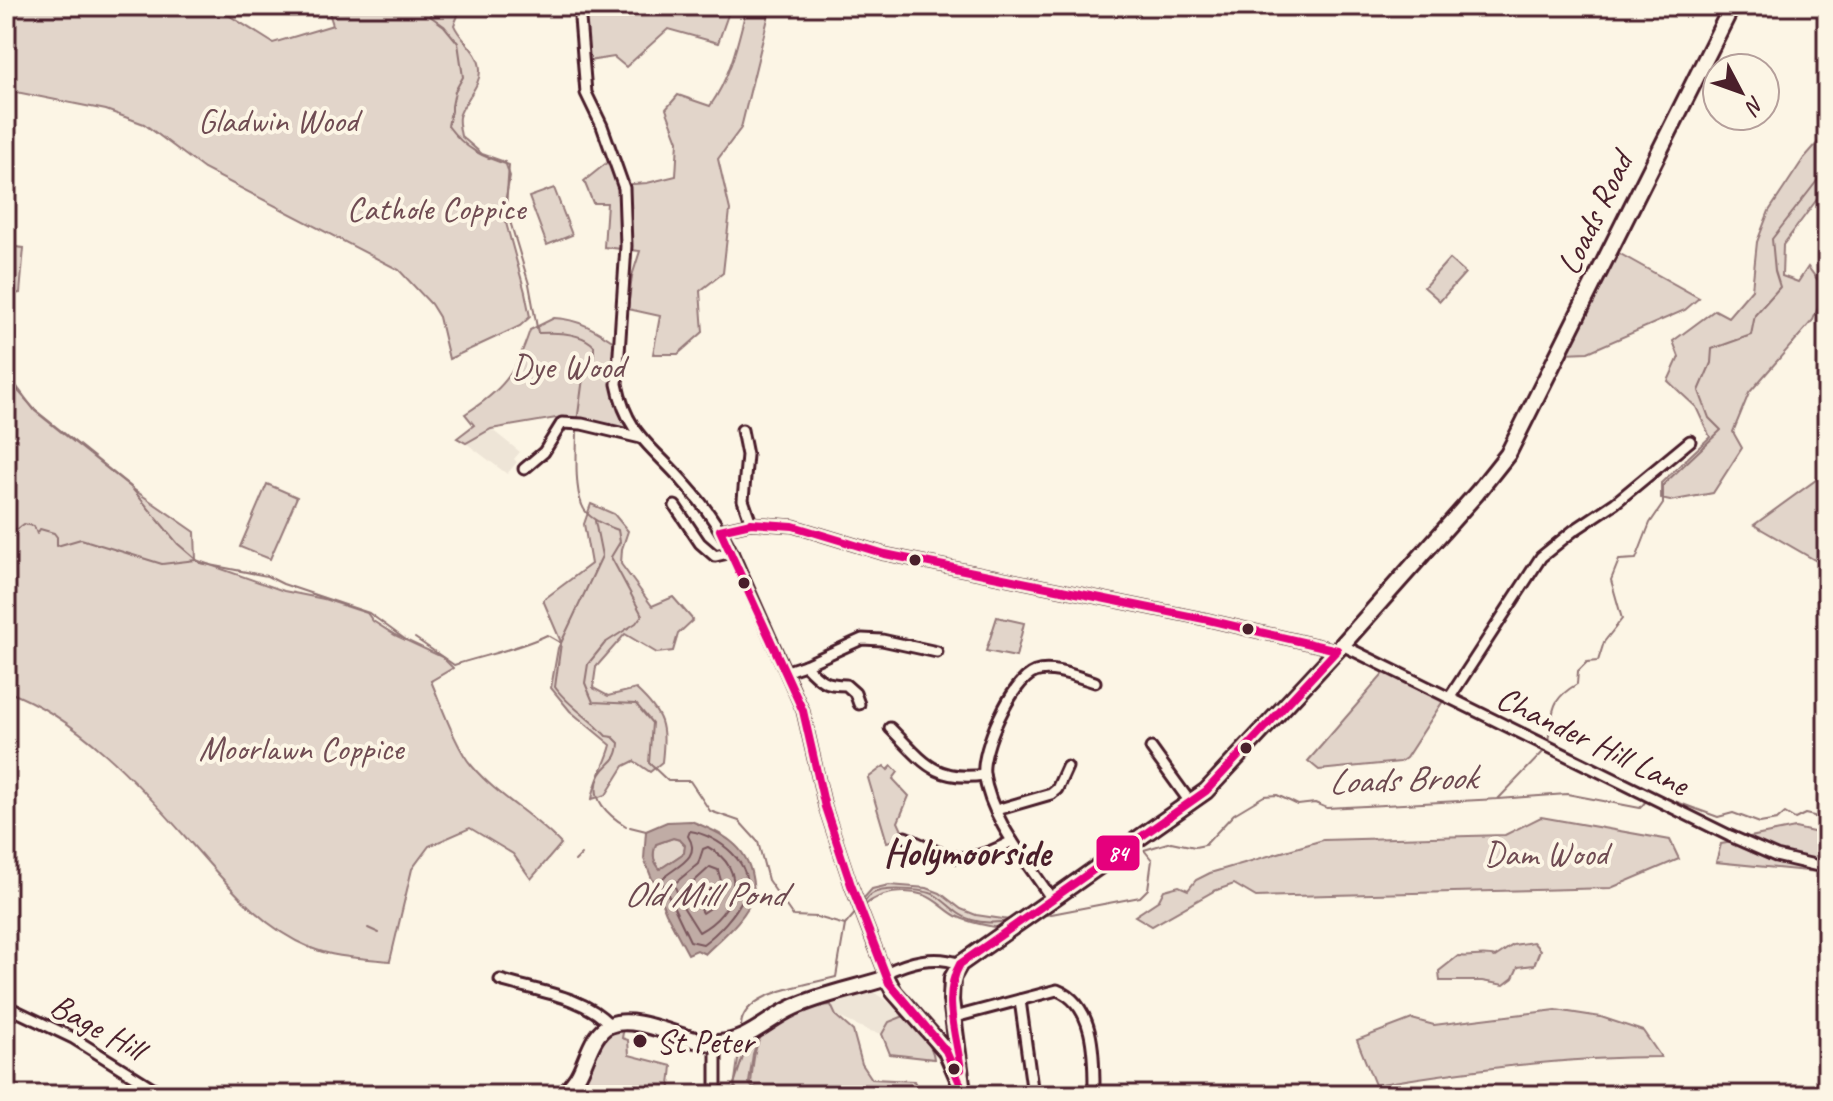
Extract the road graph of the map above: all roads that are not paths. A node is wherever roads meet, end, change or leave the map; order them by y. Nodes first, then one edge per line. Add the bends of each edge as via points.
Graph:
1 (579, 6) edge
2 (1732, 6) edge
3 (742, 430) dead end
4 (641, 438) junction
5 (1690, 441) dead end
6 (524, 469) dead end
7 (675, 506) dead end
8 (751, 523) junction
9 (720, 530) junction
10 (732, 552) junction
11 (1339, 648) junction
12 (937, 652) dead end
13 (805, 665) junction
14 (787, 671) junction
15 (1095, 682) dead end
16 (865, 688) dead end
17 (1450, 697) junction
18 (890, 728) dead end
19 (1151, 748) dead end
20 (1069, 768) dead end
21 (984, 775) junction
22 (1190, 802) junction
23 (996, 810) junction
24 (905, 837) dead end
25 (1012, 841) junction
26 (1827, 868) edge
27 (1051, 898) junction
28 (960, 964) junction
29 (886, 975) junction
30 (500, 980) dead end
31 (1020, 1000) junction
32 (6, 1006) edge
33 (955, 1017) junction
34 (610, 1025) junction
35 (716, 1043) junction
36 (964, 1089) edge
37 (164, 1095) edge
38 (563, 1095) edge
39 (716, 1095) edge
40 (1033, 1095) edge
41 (1094, 1095) edge

1 - 4 street via 586,93 624,188 626,246 617,384 621,405
2 - 11 street, Loads Road via 1508,454
3 - 8 street via 747,455 743,500
4 - 6 street via 562,423 544,452
4 - 9 street via 686,484
5 - 17 street via 1541,557
7 - 10 street via 715,556
8 - 9 street, Chander Hill Lane
8 - 11 street, Chander Hill Lane via 793,526 885,554
9 - 10 street
10 - 14 street
11 - 17 street, Chander Hill Lane
11 - 22 street, Loads Road
12 - 13 street via 862,639
13 - 14 street
13 - 16 street via 826,683 846,685 858,700
14 - 29 street via 803,711 825,807
15 - 21 street via 1050,670 1032,673 1010,696 984,758
17 - 26 street, Chander Hill Lane via 1776,856
18 - 21 street via 934,769 962,778
19 - 22 street
20 - 23 street via 1051,794
21 - 23 street
22 - 27 street, Loads Road
23 - 25 street
24 - 25 street via 920,849 956,858 975,858
25 - 27 street
27 - 28 street, Loads Road
28 - 29 street via 933,959
28 - 33 street via 952,978
29 - 35 street via 796,1006 743,1037
29 - 36 street via 894,992 946,1051
30 - 34 street via 586,1005
31 - 33 street
31 - 40 street
31 - 41 street via 1057,990 1068,994 1083,1012
32 - 37 street, Bage Hill via 73,1038
33 - 36 street
34 - 35 street via 654,1027
34 - 38 street
35 - 39 street

